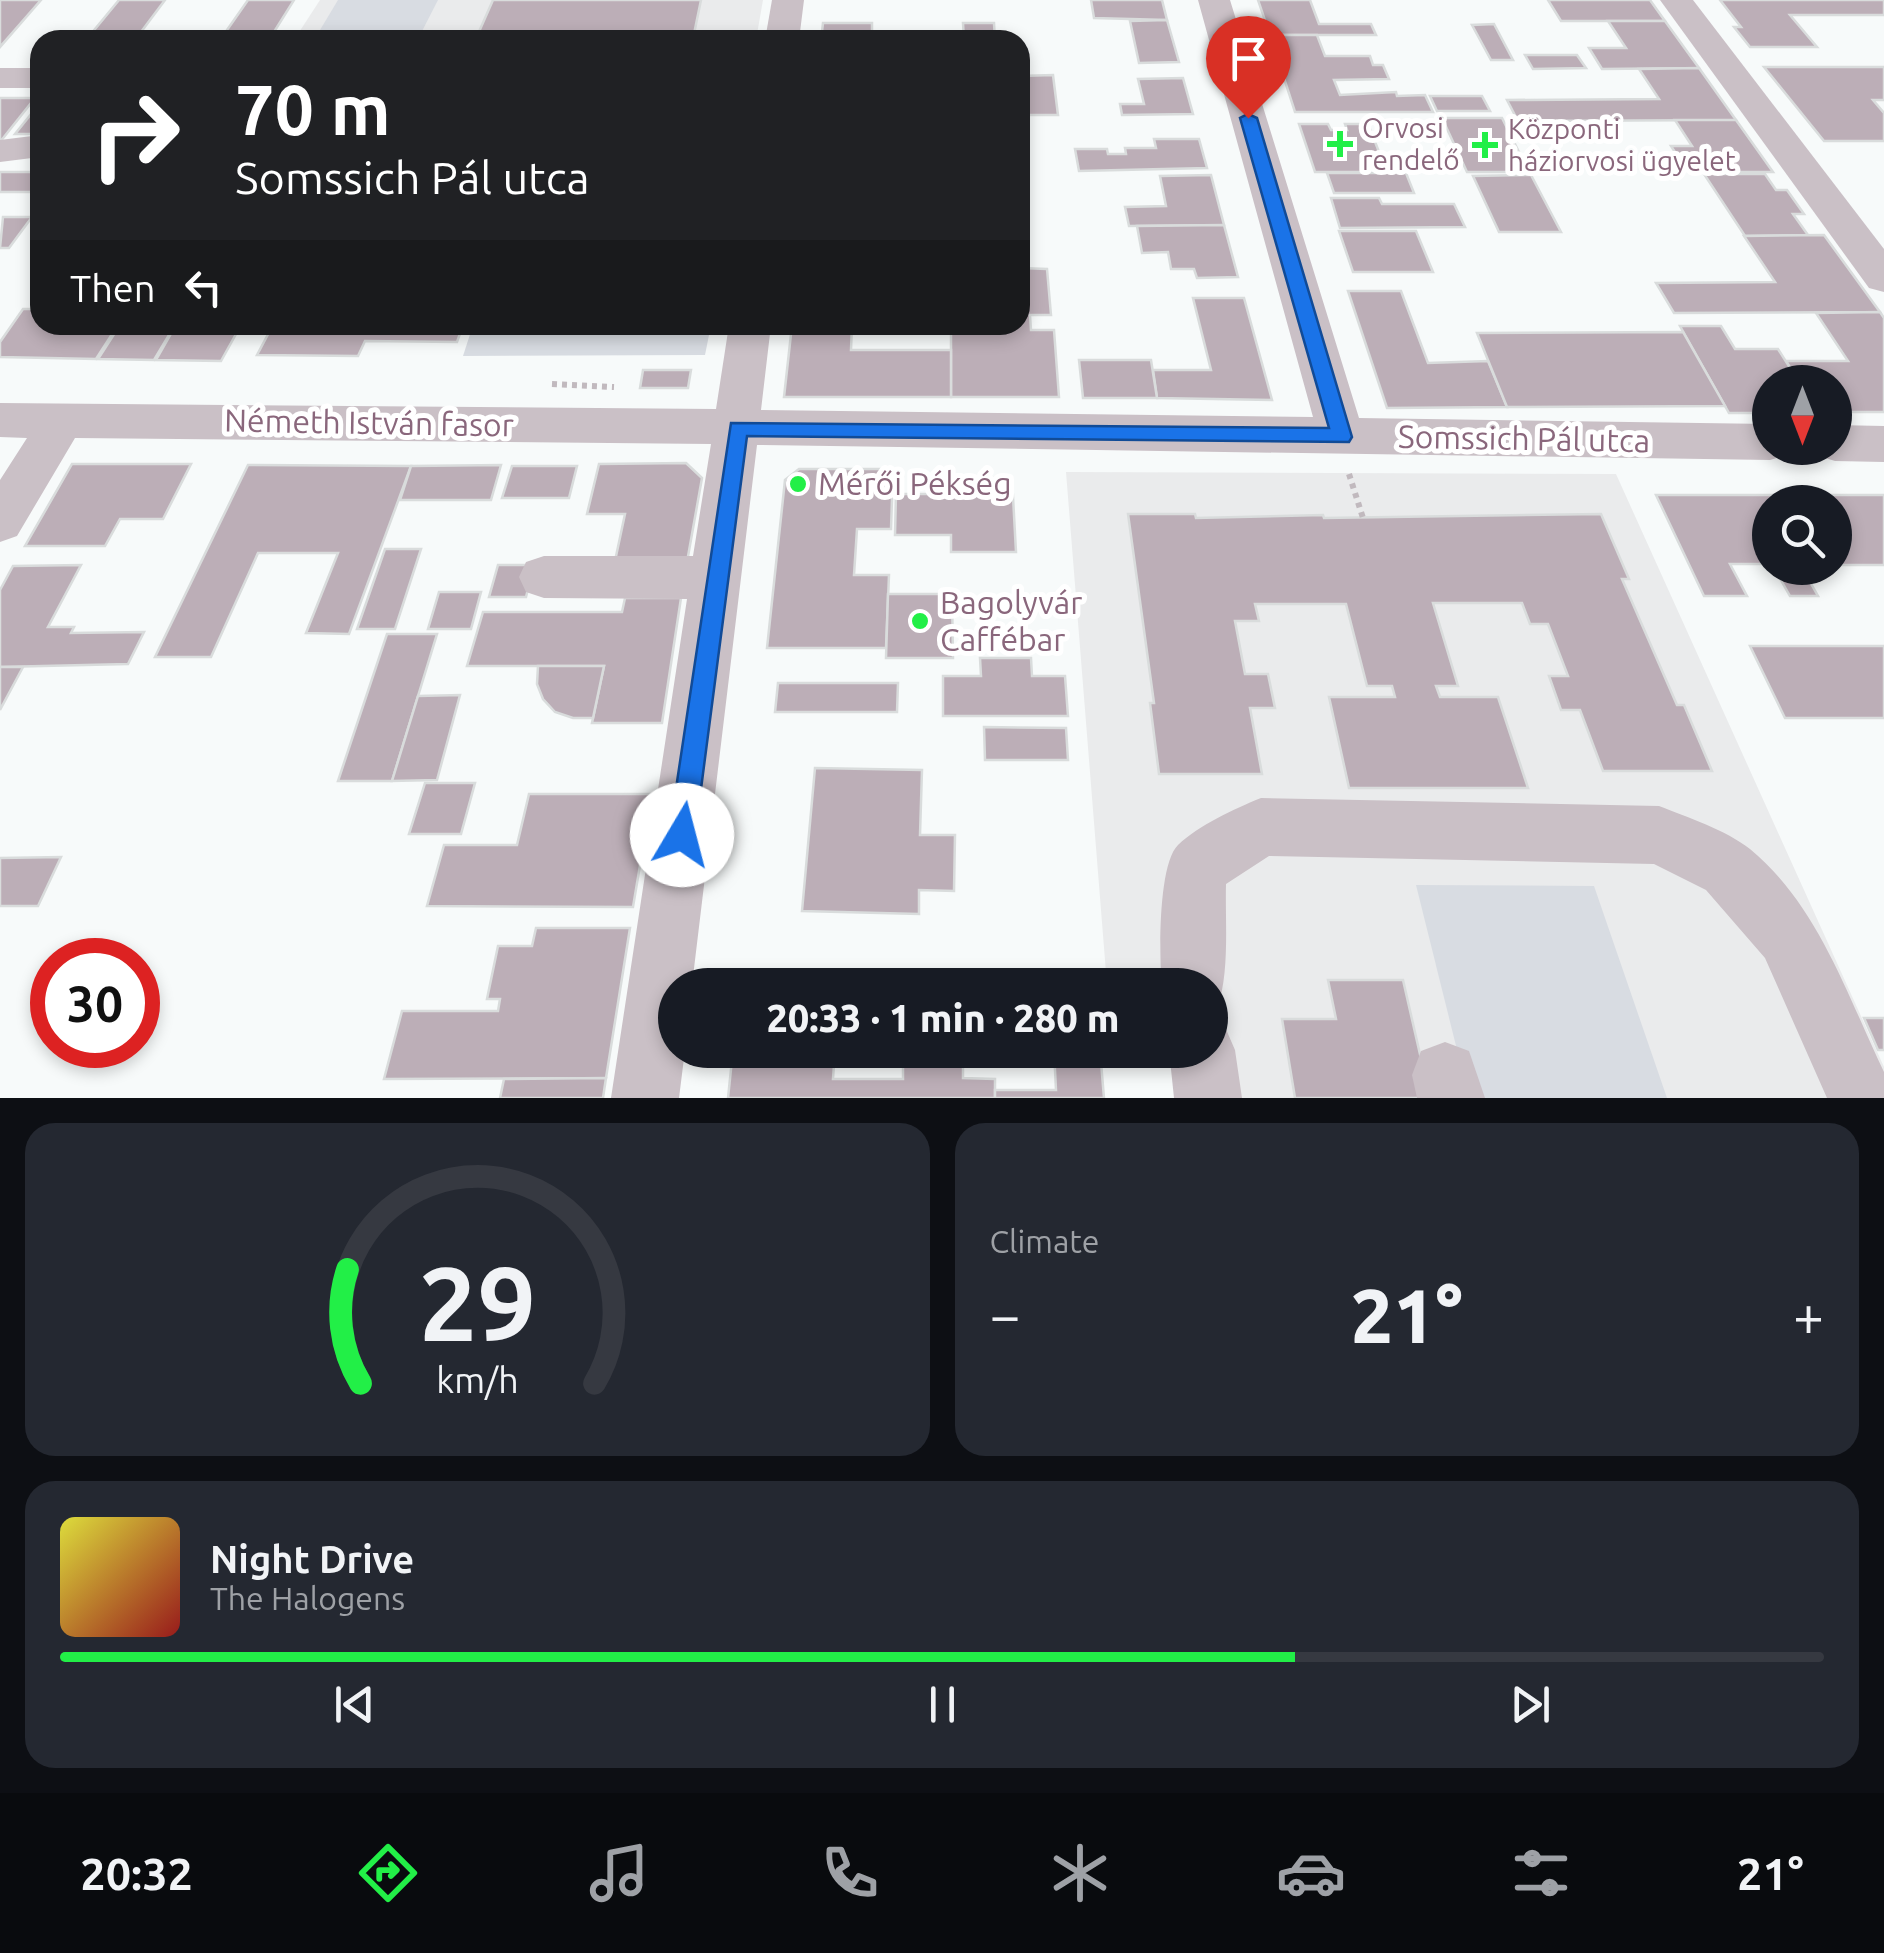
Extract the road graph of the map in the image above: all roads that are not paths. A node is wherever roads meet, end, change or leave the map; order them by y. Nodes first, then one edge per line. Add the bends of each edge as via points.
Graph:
1 (788, 0) edge
2 (1214, 0) edge
3 (1676, 0) edge
4 (784, 30) edge
5 (0, 78) edge
6 (30, 78) edge
7 (30, 148) edge
8 (0, 152) edge
9 (1884, 278) edge
10 (749, 335) edge
11 (0, 420) edge
12 (61, 421) junction
13 (738, 428) junction
14 (1752, 443) edge
15 (1852, 443) edge
16 (1884, 444) edge
17 (1346, 455) junction
18 (0, 522) edge
19 (544, 577) dead end
20 (718, 578) junction
21 (1192, 968) edge
22 (1204, 1068) edge
23 (644, 1098) edge
24 (1208, 1098) edge
25 (1861, 1098) edge

1 - 4 street
2 - 17 street
3 - 9 street
5 - 6 street
7 - 8 street
10 - 13 street
11 - 12 street, Németh István fasor
12 - 13 street, Németh István fasor
12 - 18 street
13 - 17 street, Somssich Pál utca
13 - 20 street
14 - 17 street, Somssich Pál utca
15 - 16 street
19 - 20 street
20 - 23 street
21 - 25 street via 1197,868 1261,827 1659,836 1727,868 1788,936
22 - 24 street

